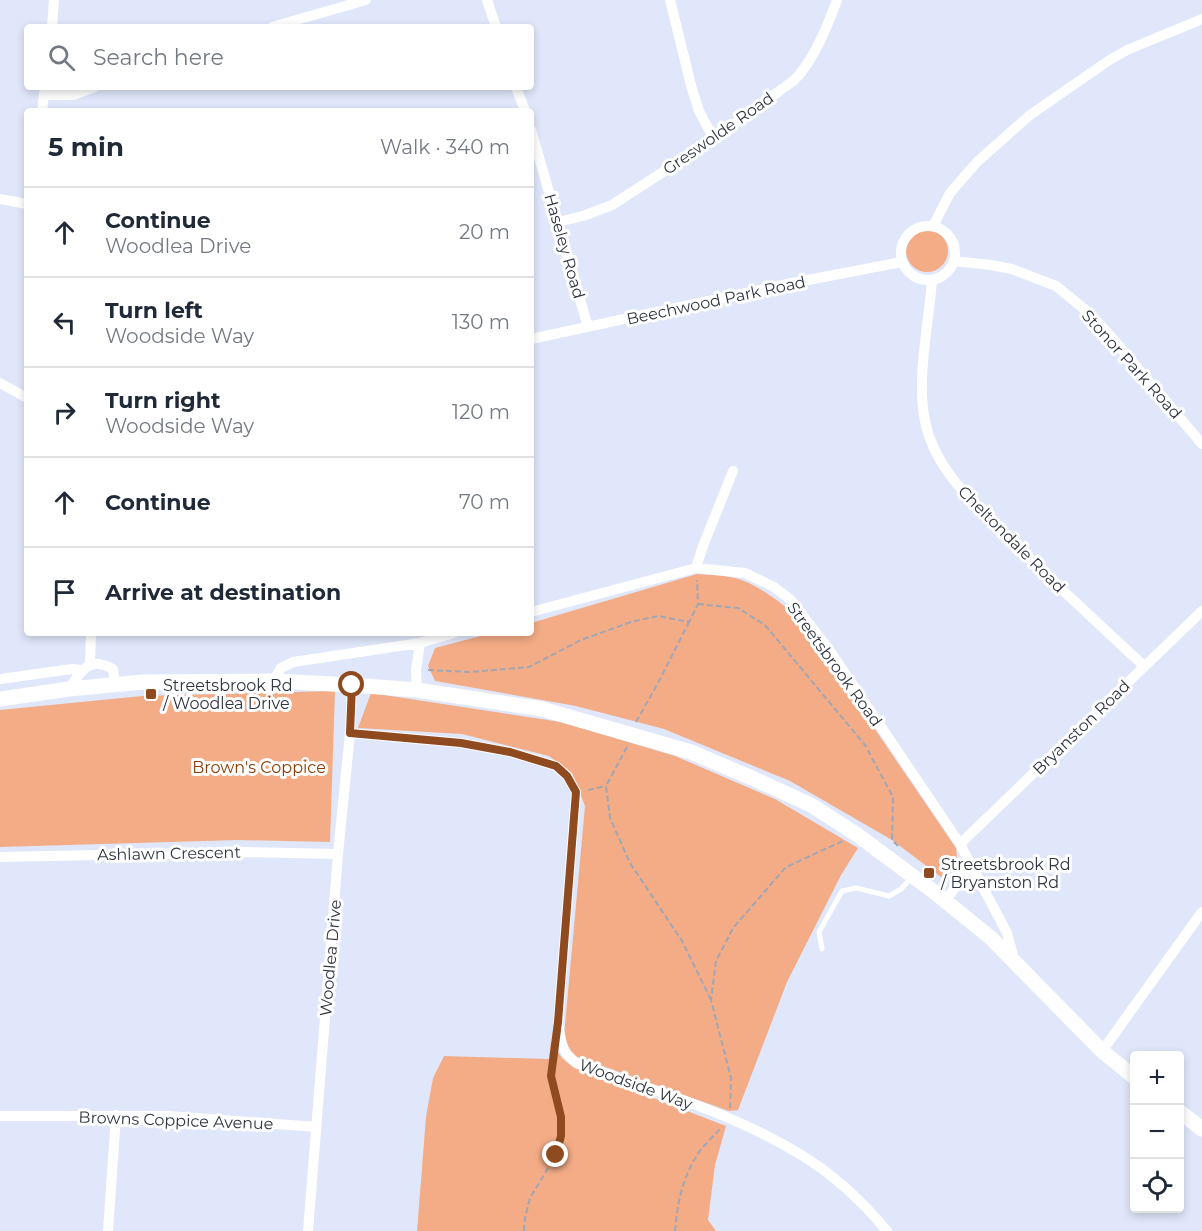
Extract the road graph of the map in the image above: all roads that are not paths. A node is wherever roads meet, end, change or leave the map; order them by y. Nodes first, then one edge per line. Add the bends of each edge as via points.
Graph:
1 (54, 0) edge
2 (366, 0) edge
3 (486, 0) edge
4 (670, 0) edge
5 (837, 0) edge
6 (1202, 19) edge
7 (52, 24) edge
8 (282, 24) edge
9 (495, 24) edge
10 (86, 90) edge
11 (517, 90) edge
12 (45, 91) edge
13 (42, 108) edge
14 (524, 108) edge
15 (714, 139) junction
16 (534, 140) edge
17 (0, 200) edge
18 (24, 204) edge
19 (558, 222) junction
20 (933, 226) junction
21 (954, 261) junction
22 (902, 262) junction
23 (932, 280) junction
24 (588, 327) junction
25 (534, 338) edge
26 (0, 383) edge
27 (24, 396) edge
28 (1202, 444) edge
29 (733, 471) dead end
30 (696, 568) junction
31 (534, 611) edge
32 (1202, 611) edge
33 (90, 636) edge
34 (444, 636) edge
35 (420, 643) junction
36 (1144, 666) junction
37 (85, 667) junction
38 (0, 679) edge
39 (273, 681) junction
40 (115, 684) junction
41 (352, 685) junction
42 (69, 689) junction
43 (417, 690) junction
44 (0, 699) edge
45 (350, 733) junction
46 (960, 844) junction
47 (338, 854) junction
48 (0, 857) edge
49 (971, 866) junction
50 (913, 875) junction
51 (945, 900) junction
52 (1202, 912) edge
53 (822, 949) dead end
54 (1015, 962) junction
55 (1102, 1051) junction
56 (1130, 1074) edge
57 (116, 1115) junction
58 (0, 1116) edge
59 (1184, 1116) edge
60 (316, 1127) junction
61 (1202, 1130) edge
62 (108, 1231) edge
63 (308, 1231) edge
64 (887, 1231) edge

1 - 7 street
2 - 8 street
3 - 9 street
4 - 15 street via 699,111
5 - 15 street, Greswolde Road via 824,33 799,76
6 - 20 street via 1108,61 1030,115 977,162 950,193
10 - 12 street via 62,96
11 - 14 street
12 - 13 street
15 - 19 street, Greswolde Road via 612,205
16 - 19 street, Haseley Road
17 - 18 street
19 - 24 street, Haseley Road
20 - 21 street via 951,239
20 - 22 street via 919,227 907,235 901,248
21 - 23 street via 948,272
21 - 28 street, Stonor Park Road via 1012,269 1056,286 1108,333
22 - 23 street via 913,277
22 - 24 street, Beechwood Park Road
23 - 36 street, Cheltondale Road via 922,398 925,424 938,458 960,489
24 - 25 street, Beechwood Park Road
26 - 27 street
29 - 30 street
30 - 31 street, Streetsbrook Road
30 - 46 street, Streetsbrook Road via 745,573 791,600 830,651
32 - 36 street, Bryanston Road
33 - 37 street
34 - 35 street
35 - 39 street via 293,662 280,668
35 - 43 street
36 - 46 street, Bryanston Road
37 - 38 street
37 - 40 street via 104,664 113,669
37 - 42 street
39 - 40 main road, Streetsbrook Road
39 - 41 main road, Streetsbrook Road
40 - 42 main road, Streetsbrook Road
41 - 43 main road, Streetsbrook Road
41 - 45 street, Woodlea Drive
42 - 44 main road, Streetsbrook Road
43 - 50 main road, Streetsbrook Road via 542,709 691,752 811,806
45 - 47 street, Woodlea Drive
45 - 64 street, Woodside Way via 461,743 510,752 556,766 567,776 576,792 558,1022 561,1044 570,1059 730,1118 771,1138 844,1186
46 - 49 street, Streetsbrook Road
47 - 48 street, Ashlawn Crescent
47 - 60 street, Woodlea Drive
49 - 51 street
49 - 54 street, Streetsbrook Road via 1007,933
50 - 51 main road, Streetsbrook Road
50 - 53 lane via 889,896 856,888 842,891 819,932
51 - 54 main road, Streetsbrook Road
52 - 55 street
54 - 55 main road, Streetsbrook Road
55 - 56 main road, Streetsbrook Road
57 - 58 street, Browns Coppice Avenue
57 - 60 street, Browns Coppice Avenue
57 - 62 street
59 - 61 main road
60 - 63 street, Woodlea Drive

